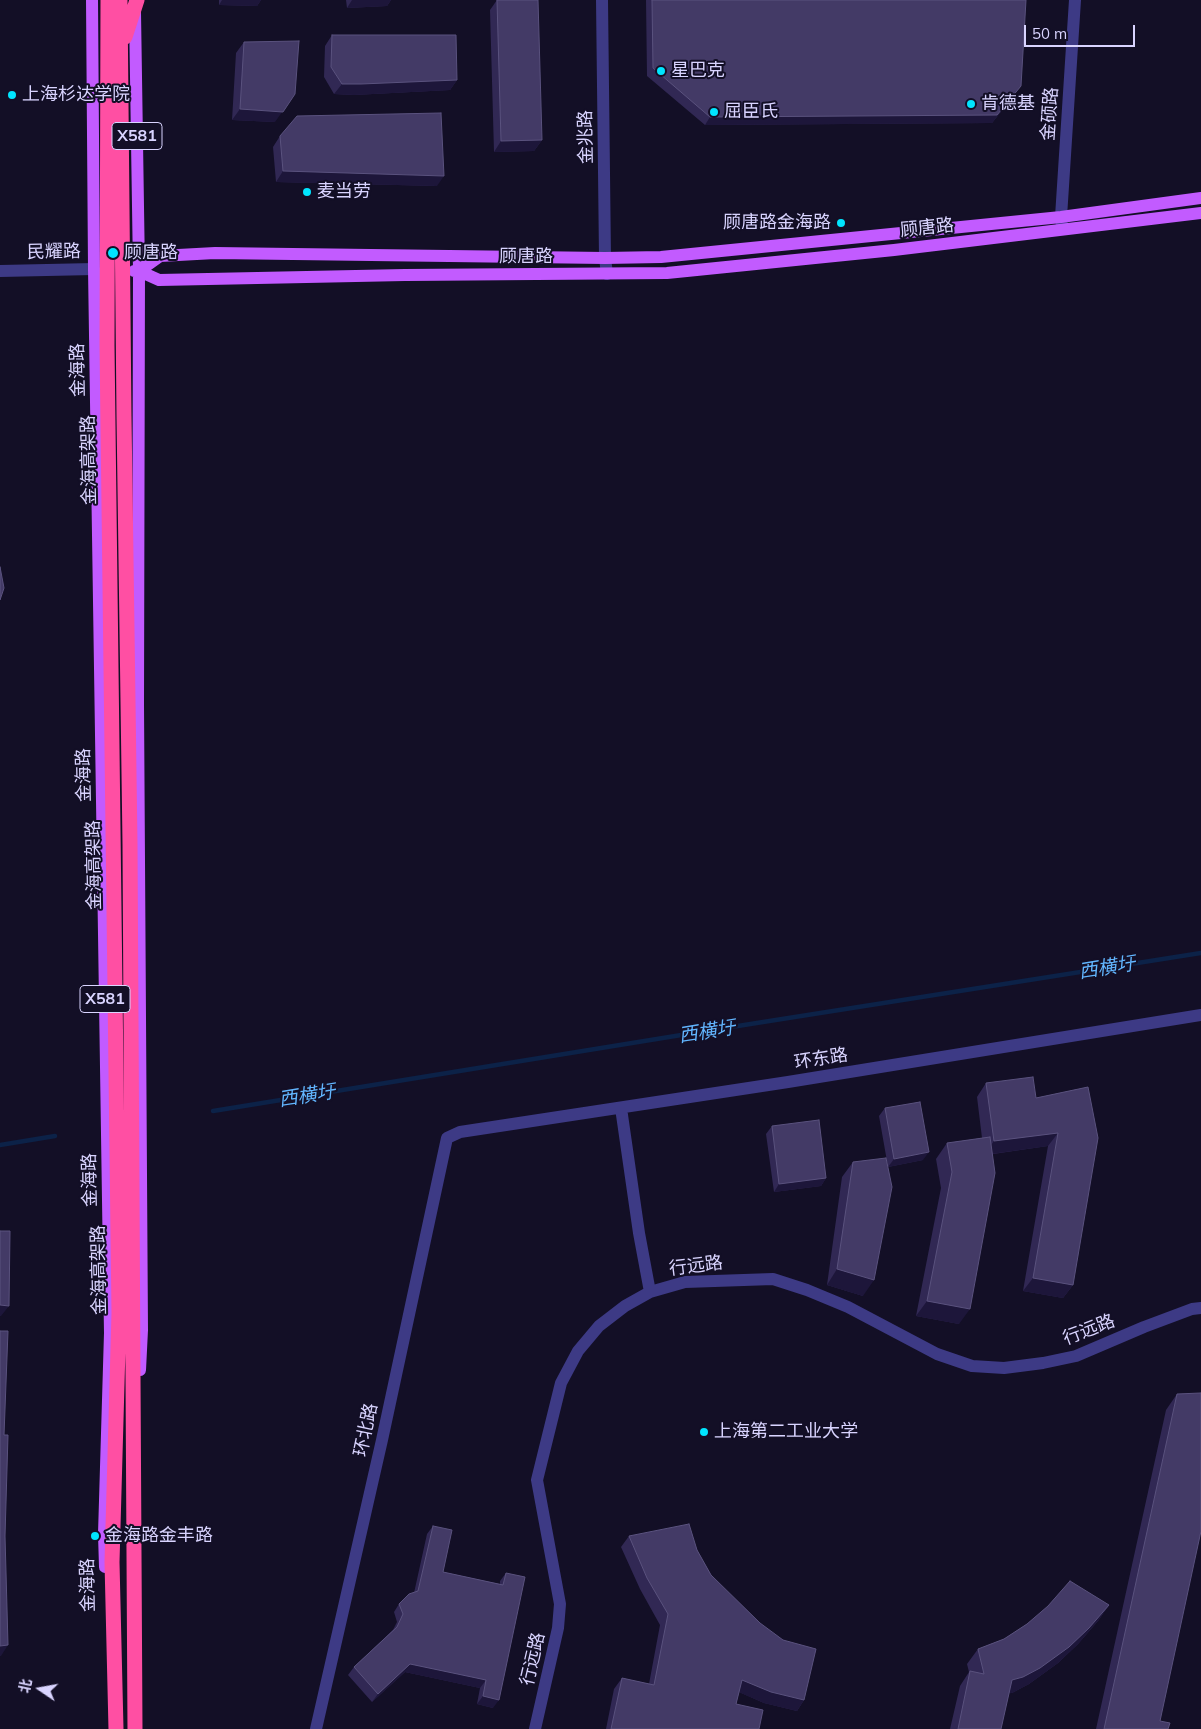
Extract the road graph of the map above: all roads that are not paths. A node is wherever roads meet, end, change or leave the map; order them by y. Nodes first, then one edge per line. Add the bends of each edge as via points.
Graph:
1 (92, 0) edge
2 (108, 0) edge
3 (120, 0) edge
4 (136, 0) edge
5 (602, 0) edge
6 (1075, 0) edge
7 (121, 48) junction
8 (1201, 198) edge
9 (1201, 213) edge
10 (1061, 217) junction
11 (1063, 230) junction
12 (605, 258) junction
13 (94, 269) junction
14 (0, 271) edge
15 (140, 271) junction
16 (607, 274) junction
17 (1201, 1015) edge
18 (621, 1108) junction
19 (446, 1138) joint
20 (650, 1292) junction
21 (1201, 1308) edge
22 (109, 1729) edge
23 (116, 1729) edge
24 (135, 1729) edge
25 (142, 1729) edge
26 (316, 1729) edge
27 (535, 1729) edge

1 - 13 main road, 金海路 / X581
2 - 23 highway, 金海高架路 via 107,345 119,1313 112,1562
3 - 7 highway, 金海高架路
4 - 7 highway
4 - 15 main road, X581
5 - 12 street, 金兆路
6 - 10 street, 金硕路
7 - 24 highway, 金海高架路
8 - 10 main road, 顾唐路
9 - 11 main road, 顾唐路
10 - 11 street, 金硕路
10 - 12 main road, 顾唐路 via 661,257
11 - 16 main road, 顾唐路 via 667,273
12 - 15 main road, 顾唐路 via 216,253 160,256
12 - 16 street, 金兆路
13 - 14 street, 民耀路
13 - 15 main road, 民耀路
13 - 22 main road, 金海路 / X581 via 110,1333 104,1534
15 - 16 main road, 顾唐路 via 159,280
15 - 25 main road, X581 via 138,704
17 - 18 street, 环东路
18 - 19 street, 环东路 via 460,1132
18 - 20 street
19 - 26 street, 环北路
20 - 21 street, 行远路 via 685,1282 773,1279 848,1308 937,1354 972,1366 1004,1368 1076,1356
20 - 27 street, 行远路 via 599,1326 578,1351 561,1383 537,1480 560,1604 558,1628

